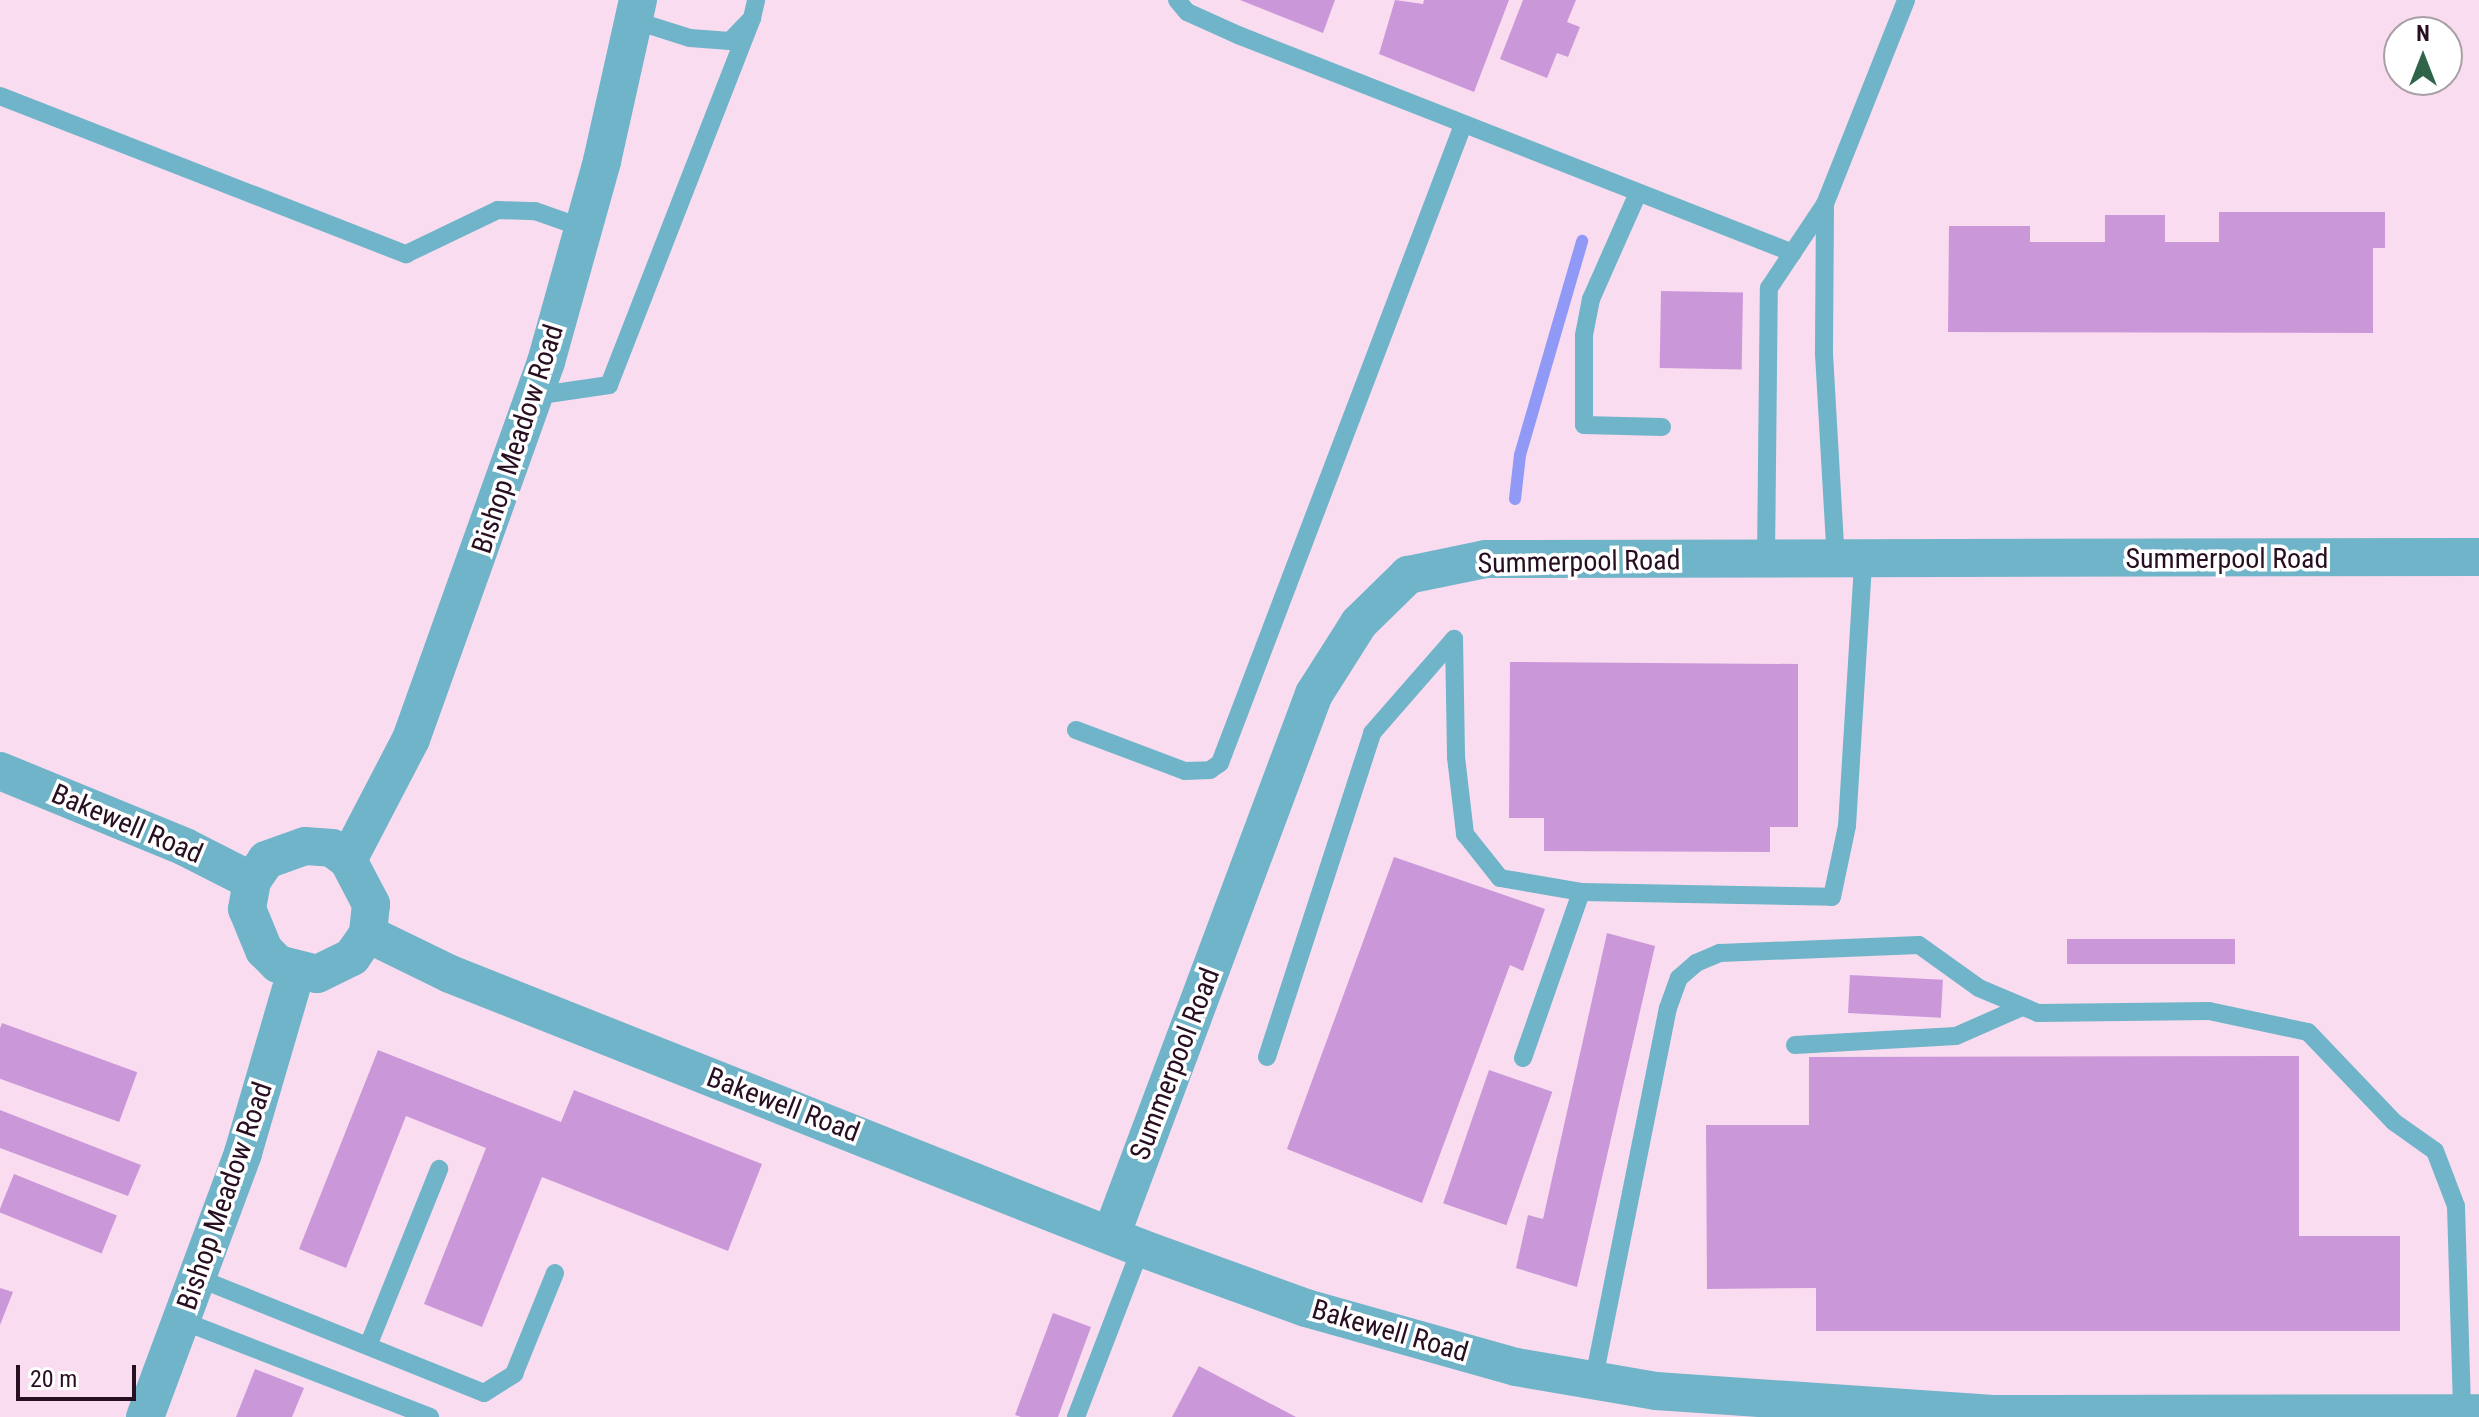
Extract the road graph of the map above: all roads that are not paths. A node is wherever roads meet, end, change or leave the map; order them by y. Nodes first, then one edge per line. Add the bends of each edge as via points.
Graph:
1 (1177, 0) edge
2 (1906, 0) edge
3 (754, 9) edge
4 (636, 10) edge
5 (0, 96) edge
6 (1463, 125) junction
7 (1638, 193) junction
8 (1825, 204) junction
9 (583, 228) junction
10 (1793, 253) junction
11 (534, 396) junction
12 (1662, 427) dead end
13 (2479, 557) edge
14 (1766, 559) junction
15 (1850, 561) junction
16 (1076, 730) dead end
17 (0, 771) edge
18 (348, 860) junction
19 (252, 881) junction
20 (1581, 892) junction
21 (368, 934) junction
22 (296, 972) junction
23 (2022, 1007) junction
24 (1795, 1045) dead end
25 (1267, 1057) dead end
26 (1523, 1058) dead end
27 (439, 1169) dead end
28 (1126, 1241) junction
29 (555, 1273) dead end
30 (198, 1278) junction
31 (183, 1321) junction
32 (368, 1346) junction
33 (1593, 1383) junction
34 (1655, 1404) edge
35 (2458, 1414) edge
36 (1993, 1416) edge
37 (145, 1417) edge
38 (430, 1417) edge
39 (1076, 1417) edge

1 - 6 lane via 1187,12 1238,35
2 - 8 lane
3 - 4 lane via 730,41 690,38
3 - 11 lane via 609,385
4 - 9 street, Bishop Meadow Road
5 - 9 lane via 406,254 498,210 535,211
6 - 7 lane
6 - 16 lane via 1220,763 1210,770 1185,771
7 - 10 lane
7 - 12 lane via 1591,299 1584,336 1584,425
8 - 10 lane
8 - 15 lane via 1824,354
9 - 11 street, Bishop Meadow Road
10 - 14 lane via 1769,288
11 - 18 street, Bishop Meadow Road via 411,739
13 - 15 street, Summerpool Road
14 - 15 street, Summerpool Road
14 - 28 street, Summerpool Road via 1486,559 1408,575 1359,623 1314,694
15 - 20 lane via 1847,826 1832,897
17 - 19 street, Bakewell Road via 185,847
18 - 19 street via 332,848 305,846 266,860
18 - 21 street via 366,885 371,904
19 - 22 street via 247,909 264,950
20 - 25 lane via 1500,878 1465,834 1456,757 1454,639 1372,733
20 - 26 lane
21 - 22 street via 335,969
21 - 28 street, Bakewell Road via 450,974
22 - 30 street, Bishop Meadow Road via 243,1153
23 - 24 lane via 1956,1036
23 - 33 lane via 1979,988 1919,945 1765,948 1720,953 1696,963 1679,978 1668,1008
23 - 35 lane via 2038,1013 2209,1011 2308,1032 2394,1122 2435,1151 2456,1206
27 - 32 lane
28 - 33 street, Bakewell Road via 1306,1308
28 - 39 lane
29 - 32 lane via 514,1374 484,1393
30 - 31 street, Bishop Meadow Road
30 - 32 lane
31 - 37 street, Bishop Meadow Road
31 - 38 lane
33 - 34 street, Bakewell Road
34 - 36 street, Bakewell Road
35 - 36 street, Bakewell Road

